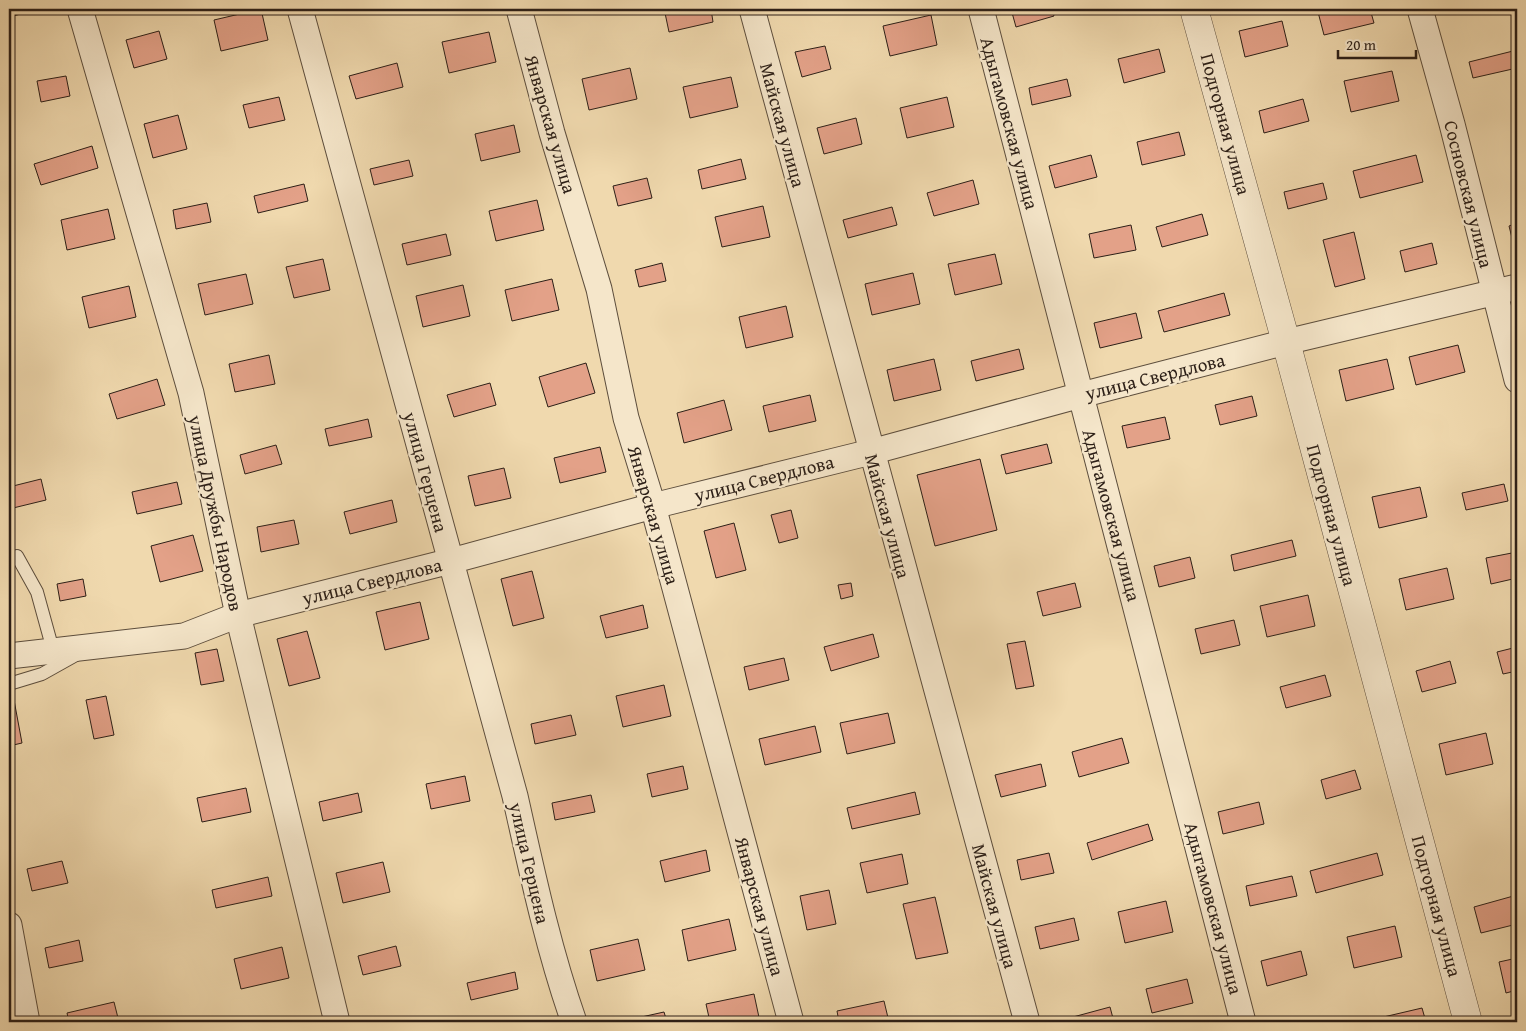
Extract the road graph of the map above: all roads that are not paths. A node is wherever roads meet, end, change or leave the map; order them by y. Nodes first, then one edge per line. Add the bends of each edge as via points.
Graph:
1 (80, 9) edge
2 (300, 9) edge
3 (518, 9) edge
4 (752, 9) edge
5 (981, 9) edge
6 (1194, 9) edge
7 (1420, 9) edge
8 (1506, 290) edge
9 (1286, 342) junction
10 (1514, 348) edge
11 (1517, 380) edge
12 (1081, 395) junction
13 (871, 452) junction
14 (653, 506) junction
15 (17, 556) dead end
16 (451, 561) junction
17 (238, 615) junction
18 (93, 646) junction
19 (53, 650) junction
20 (9, 656) edge
21 (9, 684) edge
22 (9, 926) edge
23 (28, 1022) edge
24 (337, 1022) edge
25 (574, 1022) edge
26 (790, 1022) edge
27 (1027, 1022) edge
28 (1243, 1022) edge
29 (1468, 1022) edge

1 - 17 street, улица Дружбы Народов via 191,393
2 - 16 street, улица Герцена
3 - 14 street, Январская улица via 599,289 626,418
4 - 13 street, Майская улица
5 - 12 street, Адыгамовская улица
6 - 9 street, Подгорная улица
7 - 8 street, Сосновская улица via 1452,124
8 - 9 street, улица Свердлова
8 - 10 street, Сосновская улица
9 - 12 street, улица Свердлова
9 - 29 street, Подгорная улица
10 - 11 street, Сосновская улица
12 - 13 street, улица Свердлова
12 - 28 street, Адыгамовская улица
13 - 14 street, улица Свердлова
13 - 27 street, Майская улица
14 - 16 street, улица Свердлова
14 - 26 street, Январская улица
15 - 19 lane via 38,592
16 - 17 street, улица Свердлова
16 - 25 street, улица Герцена via 515,796 540,912
17 - 18 street, улица Свердлова via 184,636
17 - 24 street, улица Дружбы Народов
18 - 19 street, улица Свердлова
18 - 21 lane via 42,674
19 - 20 street, улица Свердлова
22 - 23 street

